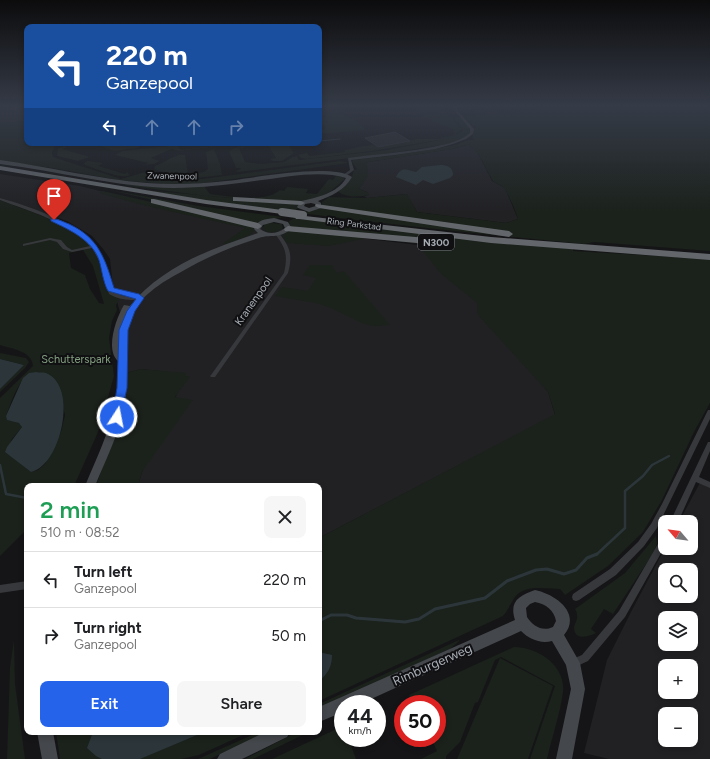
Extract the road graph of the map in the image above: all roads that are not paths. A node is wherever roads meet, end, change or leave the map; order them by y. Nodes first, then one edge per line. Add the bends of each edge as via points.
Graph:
1 (459, 141) edge
2 (0, 162) edge
3 (0, 169) edge
4 (345, 175) junction
5 (64, 180) junction
6 (78, 180) junction
7 (0, 199) edge
8 (317, 203) junction
9 (302, 211) junction
10 (279, 216) junction
11 (287, 226) junction
12 (260, 230) junction
13 (277, 234) junction
14 (25, 245) dead end
15 (94, 246) junction
16 (626, 250) junction
17 (710, 253) edge
18 (710, 257) edge
19 (136, 298) junction
20 (213, 376) dead end
21 (710, 412) edge
22 (710, 444) edge
23 (695, 478) junction
24 (91, 483) edge
25 (710, 485) edge
26 (677, 515) edge
27 (658, 551) edge
28 (24, 585) edge
29 (0, 589) edge
30 (576, 597) dead end
31 (523, 623) junction
32 (555, 633) junction
33 (573, 663) junction
34 (322, 714) edge
35 (46, 735) edge
36 (276, 735) edge
37 (50, 759) edge
38 (225, 759) edge
39 (564, 759) edge

1 - 4 street via 349,159 352,170
2 - 4 street, Zwanenpool via 122,182 165,185 224,184 301,174
3 - 5 highway, Ring Parkstad / N300
3 - 6 highway, Ring Parkstad / N300
4 - 8 street via 349,177 347,181
5 - 10 highway, Ring Parkstad / N300
5 - 12 highway, N300
6 - 9 highway, N300
6 - 10 highway, Ring Parkstad / N300
7 - 15 street via 67,226 84,236
8 - 9 street
8 - 16 highway, N300 via 427,223
9 - 10 highway, Ring Parkstad / N300
9 - 11 street via 289,220
9 - 16 highway, Ring Parkstad / N300 via 470,238
10 - 11 street
10 - 12 street via 267,221
11 - 13 street
11 - 16 highway, N300 via 416,240 573,250
12 - 13 street
12 - 19 street via 193,262
13 - 20 street, Kranenpool via 286,246 290,260 286,273
14 - 15 street via 50,239 59,241 72,251
15 - 19 street via 102,259 111,293
16 - 17 highway, Ring Parkstad / N300
16 - 18 highway, Ring Parkstad / N300
19 - 24 street via 124,326 122,388 117,417
21 - 30 street via 650,532 619,567
22 - 23 street
23 - 25 street
23 - 26 street
27 - 33 street via 622,614 585,658
28 - 29 street
31 - 32 street via 538,634
31 - 32 street via 519,609 523,602 535,596 545,598 558,607 562,616 562,626
31 - 34 street, Rimburgerweg
32 - 33 street
33 - 39 street via 578,689
35 - 37 street
36 - 38 street

